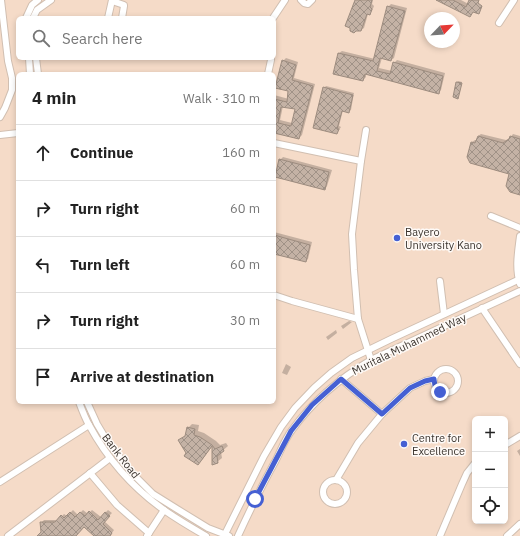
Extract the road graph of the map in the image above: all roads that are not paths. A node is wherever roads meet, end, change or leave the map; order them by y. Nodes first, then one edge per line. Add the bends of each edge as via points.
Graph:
1 (1, 0) edge
2 (38, 0) edge
3 (51, 0) edge
4 (112, 0) edge
5 (285, 0) edge
6 (301, 0) edge
7 (312, 0) edge
8 (514, 0) edge
9 (26, 16) edge
10 (34, 16) edge
11 (108, 16) edge
12 (122, 16) edge
13 (274, 16) edge
14 (499, 22) dead end
15 (29, 60) edge
16 (36, 60) edge
17 (271, 60) dead end
18 (30, 72) edge
19 (38, 72) edge
20 (268, 72) edge
21 (0, 116) edge
22 (366, 130) dead end
23 (16, 133) edge
24 (0, 135) edge
25 (276, 143) edge
26 (360, 161) junction
27 (491, 216) dead end
28 (520, 228) edge
29 (520, 236) edge
30 (520, 280) edge
31 (440, 281) dead end
32 (520, 291) edge
33 (276, 296) edge
34 (482, 308) junction
35 (444, 314) junction
36 (358, 319) junction
37 (367, 351) junction
38 (371, 360) junction
39 (520, 364) edge
40 (341, 379) junction
41 (434, 379) dead end
42 (80, 404) edge
43 (88, 404) edge
44 (382, 414) junction
45 (89, 425) junction
46 (520, 436) edge
47 (508, 443) edge
48 (110, 458) junction
49 (472, 467) edge
50 (90, 473) junction
51 (336, 480) junction
52 (0, 482) edge
53 (164, 510) junction
54 (520, 524) edge
55 (148, 535) edge
56 (226, 535) edge
57 (8, 536) edge
58 (206, 536) edge
59 (238, 536) edge
60 (440, 536) edge
61 (507, 536) edge

1 - 21 street via 12,90
2 - 9 street
3 - 10 street via 37,10
4 - 11 street
4 - 12 street via 124,5
5 - 13 street
6 - 7 street via 308,4
8 - 14 street
15 - 18 street
16 - 19 street
17 - 20 street
22 - 26 street
23 - 24 street
25 - 26 street
26 - 36 street via 352,234
27 - 28 street
29 - 30 street via 517,262
30 - 35 street
31 - 35 street
32 - 34 street, Muritala Muhammed Way
33 - 36 street
34 - 38 street, Muritala Muhammed Way
34 - 39 street
35 - 37 street
36 - 37 street
37 - 38 street
37 - 56 street via 331,373 295,408 264,456
38 - 40 street, Muritala Muhammed Way
40 - 44 street
40 - 59 street, Muritala Muhammed Way via 312,405 291,431
41 - 44 street via 410,388
42 - 45 street
43 - 56 street, Bank Road via 106,439 130,471 153,494 208,528
44 - 51 street via 358,443
45 - 48 street
45 - 52 street
46 - 47 street
48 - 50 street
48 - 53 street via 125,476
49 - 60 street
50 - 55 street
50 - 57 street
51 - 51 street via 329,482 323,491 327,501 334,504 342,502 347,493 346,486
53 - 55 street
53 - 58 street
54 - 61 street

